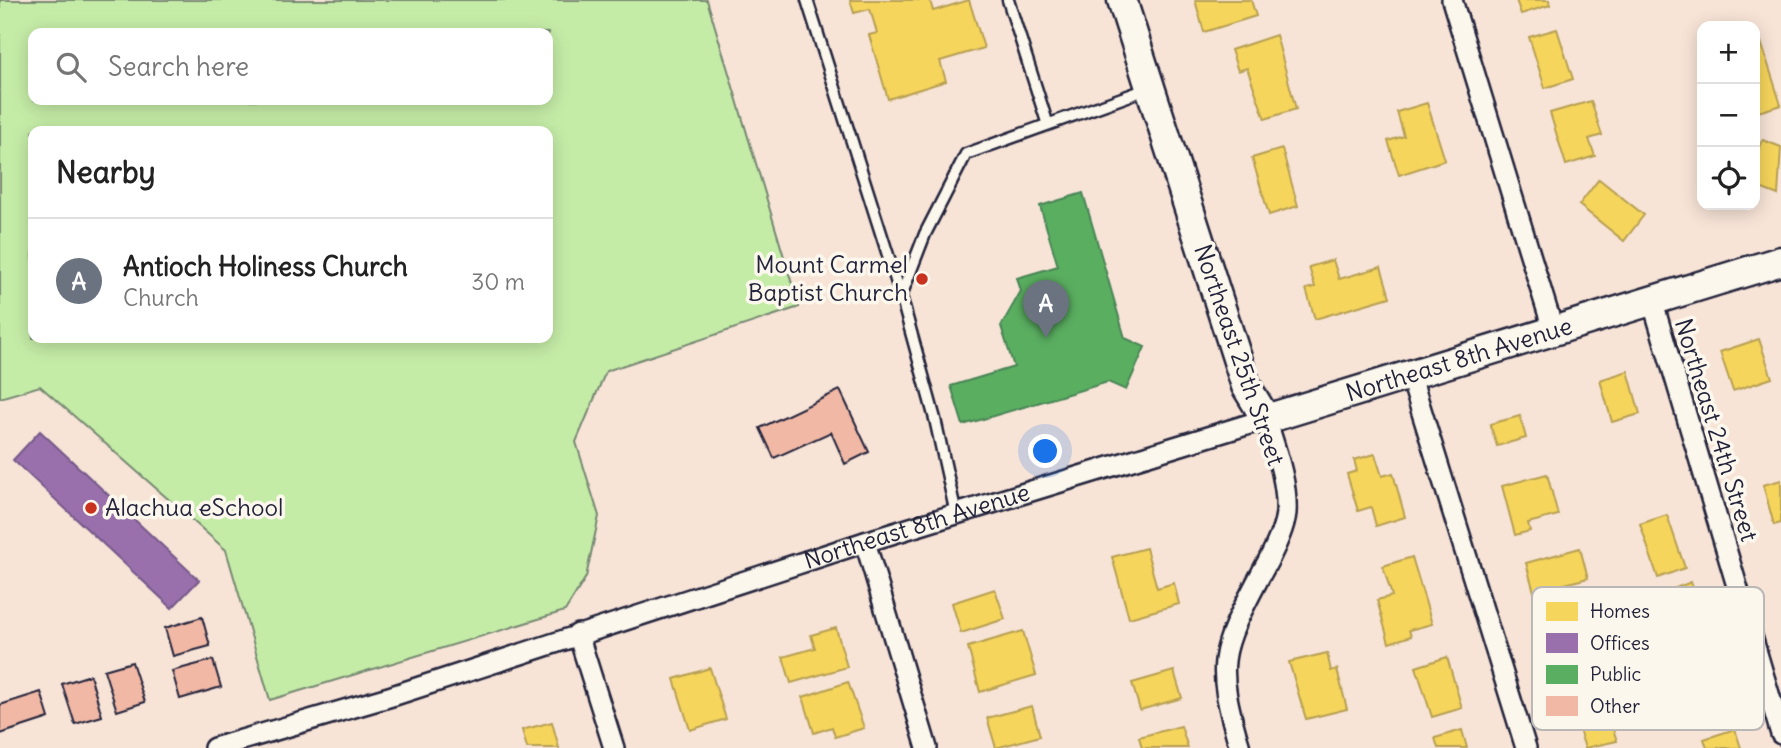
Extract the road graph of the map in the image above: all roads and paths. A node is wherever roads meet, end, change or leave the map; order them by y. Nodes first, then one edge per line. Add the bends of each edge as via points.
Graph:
1 (807, 0) edge
2 (1008, 0) edge
3 (1122, 0) edge
4 (1452, 0) edge
5 (1150, 88) junction
6 (1047, 122) junction
7 (1781, 261) edge
8 (901, 296) junction
9 (1652, 300) junction
10 (1553, 330) junction
11 (1410, 374) junction
12 (1266, 419) junction
13 (956, 514) junction
14 (865, 542) junction
15 (1737, 587) edge
16 (578, 634) junction
17 (1764, 677) edge
18 (1781, 734) edge
19 (214, 748) edge
20 (614, 748) edge
21 (927, 748) edge
22 (1240, 748) edge
23 (1526, 748) edge

1 - 8 lane
2 - 6 lane
3 - 5 street, Northeast 25th Street
4 - 10 street
5 - 6 lane
5 - 12 street, Northeast 25th Street via 1246,386
6 - 8 lane via 966,154 925,234
7 - 9 street, Northeast 8th Avenue
8 - 13 lane
9 - 10 street, Northeast 8th Avenue
9 - 15 street, Northeast 24th Street
10 - 11 street, Northeast 8th Avenue
11 - 12 street, Northeast 8th Avenue
11 - 23 street
12 - 13 street, Northeast 8th Avenue
12 - 22 street, Northeast 25th Street via 1280,466 1286,514 1271,556 1230,633 1222,664 1224,695
13 - 14 street, Northeast 8th Avenue
14 - 16 street, Northeast 8th Avenue
14 - 21 street
16 - 19 street, Northeast 8th Avenue
16 - 20 street
17 - 18 street, Northeast 24th Street

